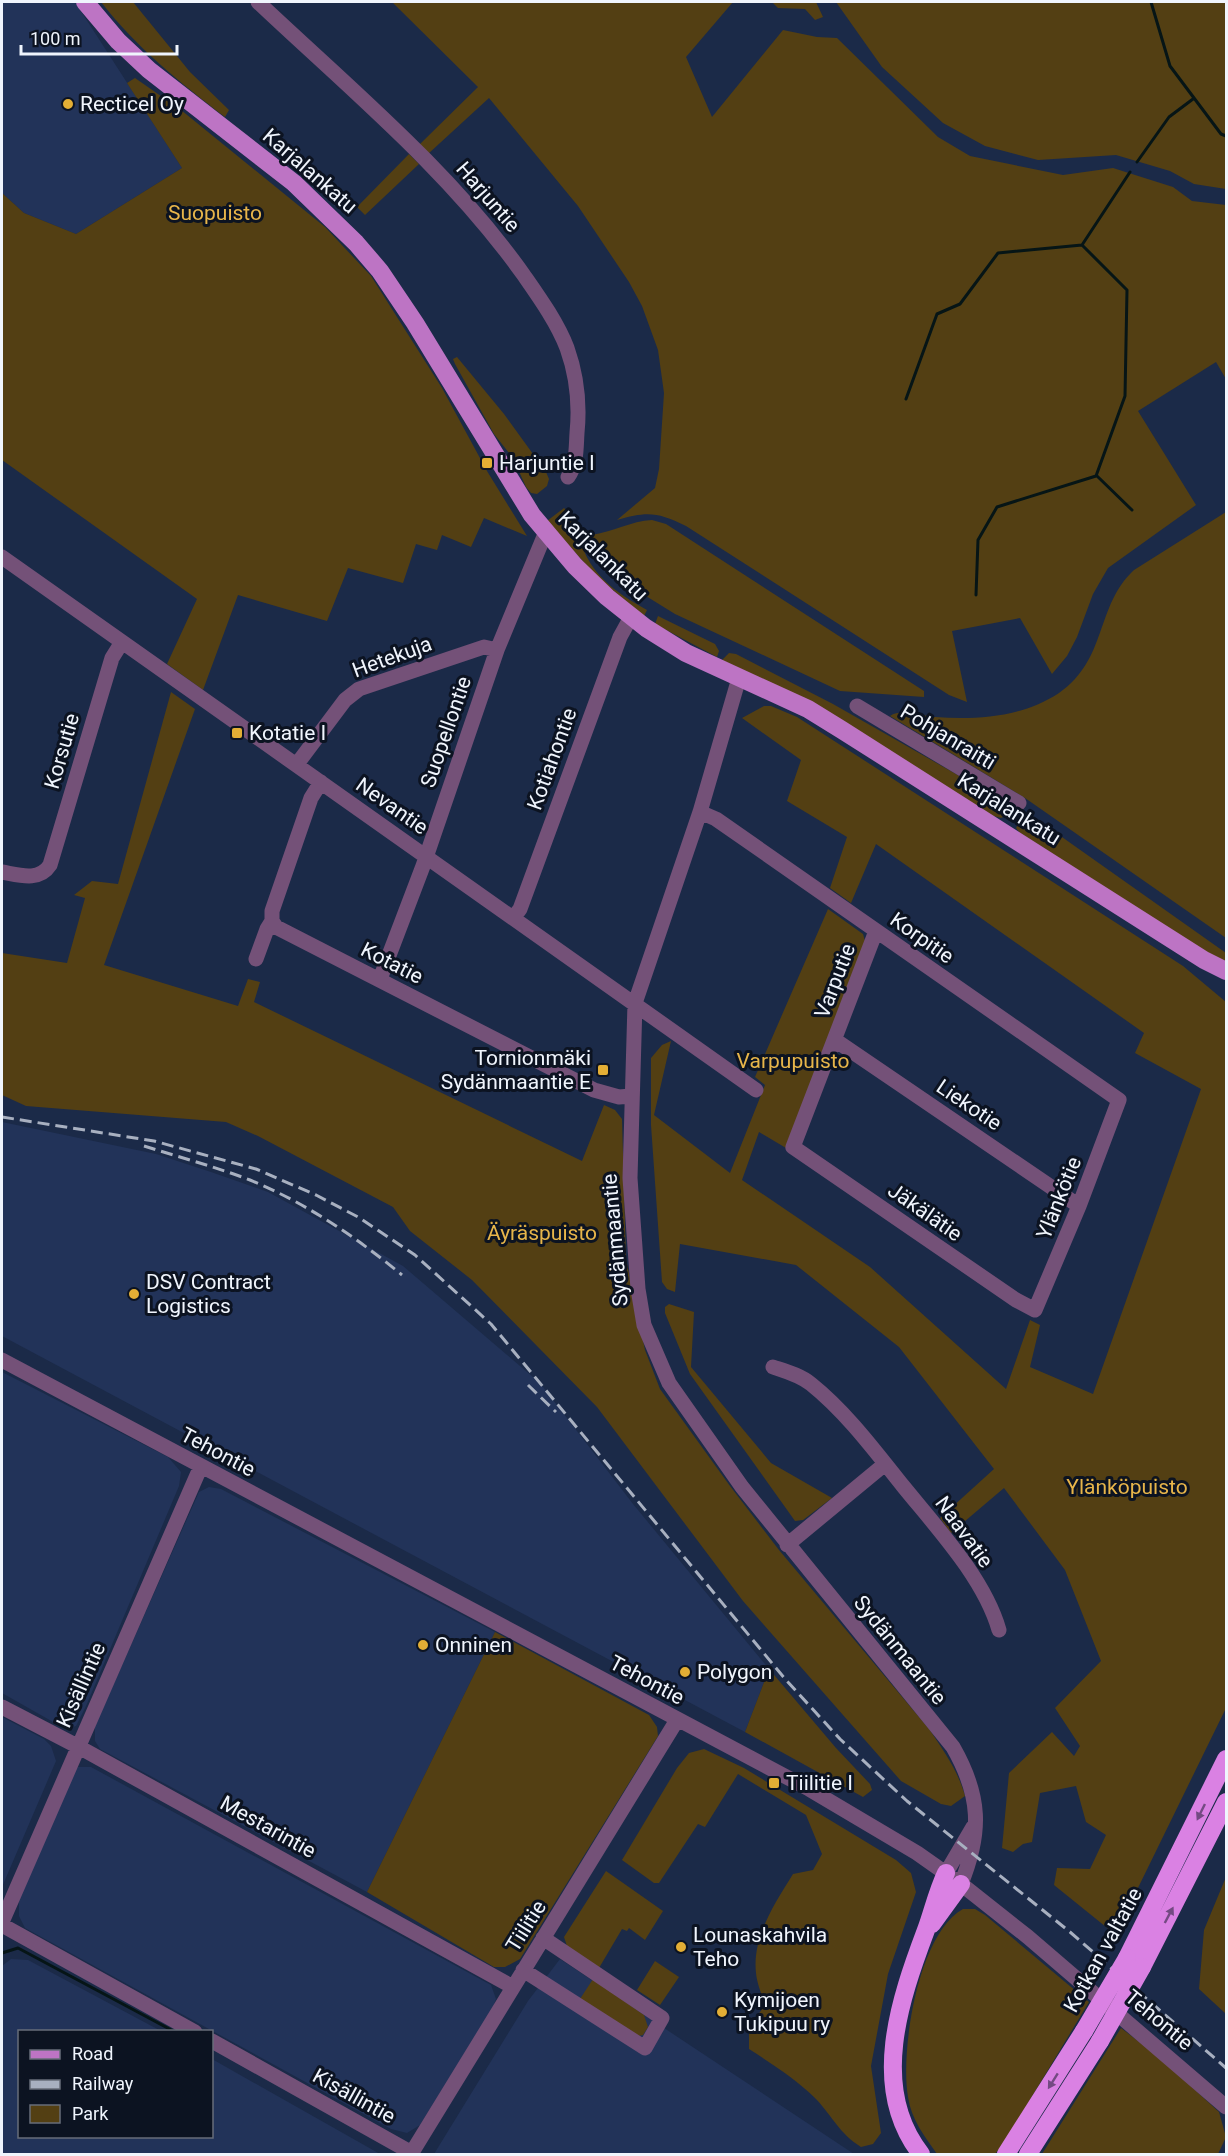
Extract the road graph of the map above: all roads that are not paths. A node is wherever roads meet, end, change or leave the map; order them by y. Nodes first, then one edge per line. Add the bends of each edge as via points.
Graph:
1 (85, 2) edge
2 (258, 2) edge
3 (568, 477) dead end
4 (546, 534) junction
5 (2, 557) edge
6 (631, 617) junction
7 (122, 642) junction
8 (497, 650) junction
9 (739, 678) junction
10 (857, 706) dead end
11 (297, 764) junction
12 (321, 782) junction
13 (1019, 803) dead end
14 (700, 812) junction
15 (425, 855) junction
16 (2, 872) edge
17 (514, 917) junction
18 (272, 921) junction
19 (876, 931) junction
20 (256, 959) dead end
21 (1204, 960) junction
22 (1227, 970) edge
23 (380, 979) junction
24 (1227, 980) edge
25 (635, 1003) junction
26 (835, 1040) junction
27 (756, 1090) dead end
28 (631, 1096) junction
29 (1119, 1100) joint
30 (793, 1147) joint
31 (1079, 1206) junction
32 (1035, 1310) joint
33 (2, 1360) edge
34 (773, 1367) dead end
35 (885, 1464) junction
36 (201, 1466) junction
37 (787, 1545) junction
38 (999, 1630) dead end
39 (2, 1707) edge
40 (677, 1720) junction
41 (77, 1746) junction
42 (1227, 1759) edge
43 (1227, 1802) edge
44 (953, 1879) junction
45 (2, 1923) edge
46 (543, 1938) junction
47 (1134, 1963) junction
48 (523, 1970) junction
49 (513, 1987) junction
50 (193, 2030) edge
51 (213, 2042) edge
52 (1227, 2107) edge
53 (412, 2153) edge
54 (1006, 2153) edge
55 (921, 2154) edge
56 (1028, 2154) edge

1 - 4 main road, Karjalankatu via 149,70 294,183 356,243 405,307 513,487
2 - 3 street, Harjuntie via 421,154 490,230 532,288 566,345 577,381 579,418 574,468
4 - 6 main road, Karjalankatu
4 - 8 street, Suopellontie
5 - 7 street, Nevantie
6 - 9 main road, Karjalankatu via 686,652
6 - 17 street, Kotiahontie
7 - 11 street, Nevantie
7 - 16 street, Korsutie via 112,658 50,865 35,877
8 - 11 street, Hetekuja via 484,647 359,688 345,700
8 - 15 street, Suopellontie
9 - 14 street, Sydänmaantie
9 - 21 main road, Karjalankatu via 825,719
10 - 13 street, Pohjanraitti
11 - 12 street, Nevantie
12 - 15 street, Nevantie
12 - 18 street via 311,798 272,911
14 - 19 street, Korpitie via 716,819
14 - 25 street, Sydänmaantie
15 - 17 street, Nevantie
15 - 23 street, Suopellontie
17 - 25 street, Nevantie
18 - 20 street
18 - 23 street, Kotatie via 282,930
19 - 26 street, Varputie
19 - 29 street, Korpitie
21 - 22 main road, Karjalankatu
21 - 24 main road, Karjalankatu
23 - 28 street, Kotatie via 594,1090
25 - 27 street, Nevantie
25 - 28 street, Sydänmaantie
26 - 30 street, Varputie
26 - 31 street, Liekotie
28 - 37 street, Sydänmaantie via 630,1178 644,1325 669,1383
29 - 31 street, Ylänkötie
30 - 32 street, Jäkälätie
31 - 32 street, Ylänkötie
33 - 36 street, Tehontie
34 - 35 street, Naavatie via 811,1384
35 - 37 street
35 - 38 street, Naavatie via 977,1584 993,1609
36 - 40 street, Tehontie
36 - 41 street, Kisällintie
37 - 44 street, Sydänmaantie via 953,1748 973,1788 975,1824
39 - 41 street, Mestarintie
40 - 44 street, Tehontie via 809,1789
40 - 46 street, Tiilitie
41 - 45 street, Kisällintie
41 - 49 street, Mestarintie
42 -> 47 highway, Kotkan valtatie
47 -> 43 highway, Kotkan valtatie
44 - 52 street, Tehontie via 1064,1967
44 - 55 highway via 920,1944 900,2005 893,2062 901,2115
45 - 50 street, Kisällintie
46 - 48 street, Tiilitie
46 - 48 street via 662,2018 645,2048
47 -> 54 highway, Kotkan valtatie, bridge via 1084,2031
47 - 56 highway, Kotkan valtatie, bridge via 1100,2041
48 - 49 street, Tiilitie
49 - 53 street, Tiilitie
51 - 53 street, Kisällintie

